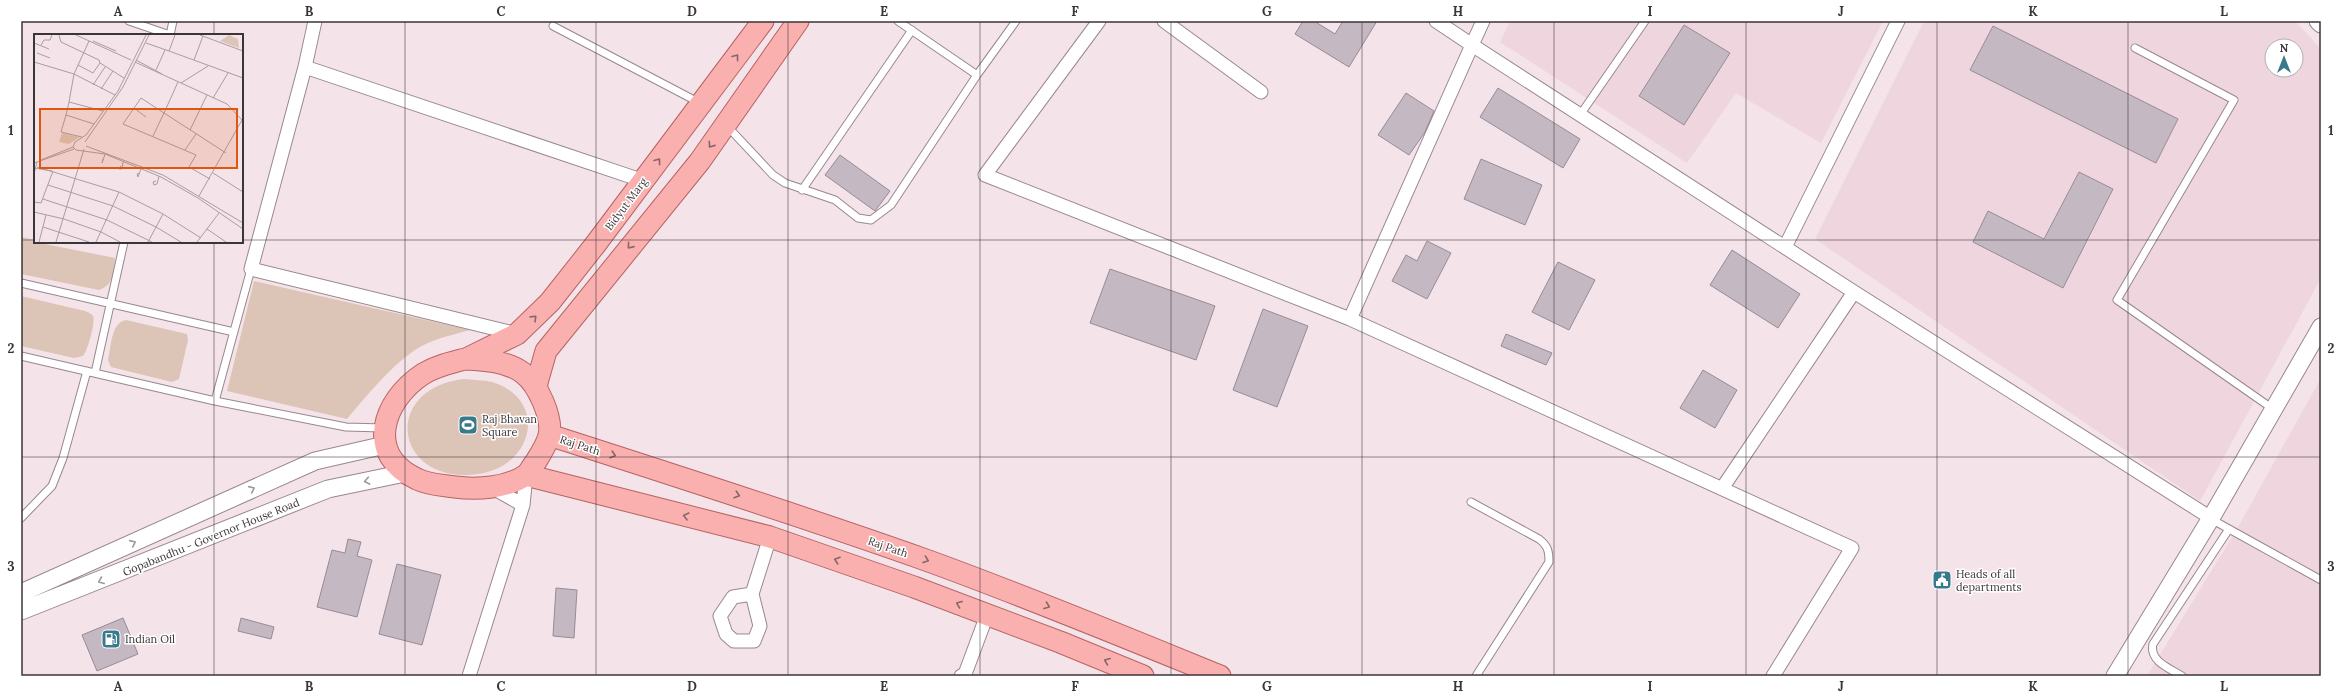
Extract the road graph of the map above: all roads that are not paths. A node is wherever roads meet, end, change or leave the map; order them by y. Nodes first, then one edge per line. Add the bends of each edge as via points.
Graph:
1 (129, 21) edge
2 (173, 21) edge
3 (315, 21) edge
4 (763, 21) edge
5 (798, 21) edge
6 (898, 21) edge
7 (1016, 21) edge
8 (1099, 21) edge
9 (1164, 21) edge
10 (1436, 21) edge
11 (1483, 21) edge
12 (1646, 21) edge
13 (1898, 21) edge
14 (2318, 21) edge
15 (2321, 24) edge
16 (553, 26) dead end
17 (912, 30) junction
18 (167, 34) edge
19 (170, 34) edge
20 (1472, 45) junction
21 (2135, 48) dead end
22 (305, 67) junction
23 (977, 75) junction
24 (1261, 92) dead end
25 (701, 103) junction
26 (1580, 115) junction
27 (726, 124) junction
28 (644, 181) junction
29 (802, 190) junction
30 (124, 243) edge
31 (1784, 247) junction
32 (251, 270) junction
33 (21, 283) edge
34 (1854, 292) junction
35 (110, 304) junction
36 (1350, 319) junction
37 (2321, 327) edge
38 (234, 332) junction
39 (517, 334) junction
40 (21, 356) edge
41 (466, 359) junction
42 (91, 372) junction
43 (536, 386) junction
44 (215, 401) junction
45 (2273, 409) junction
46 (549, 435) junction
47 (384, 437) junction
48 (405, 474) junction
49 (526, 475) junction
50 (1723, 487) junction
51 (492, 488) junction
52 (1471, 502) dead end
53 (523, 505) junction
54 (21, 518) edge
55 (2211, 518) junction
56 (2229, 530) junction
57 (770, 537) junction
58 (2321, 580) edge
59 (21, 593) edge
60 (752, 594) dead end
61 (21, 612) edge
62 (987, 614) junction
63 (964, 675) edge
64 (469, 676) edge
65 (1143, 676) edge
66 (1220, 676) edge
67 (1476, 676) edge
68 (1773, 676) edge
69 (2115, 676) edge
70 (2182, 676) edge

1 - 18 lane
2 - 19 lane
3 - 22 street
25 -> 4 main road, Bidyut Marg
5 - 27 main road
6 - 17 lane
7 - 23 lane
8 - 36 street via 985,175
9 - 24 street
10 - 20 street
11 - 20 street
12 - 26 lane
13 - 31 street
14 - 15 street
16 - 25 lane
17 - 23 lane
17 - 29 lane
20 - 26 street
20 - 36 street
21 - 45 lane via 2234,100 2117,300
22 - 28 street
22 - 32 street
23 - 29 lane via 891,205 880,215 871,220 864,220 835,200
28 -> 25 main road, Bidyut Marg
26 - 31 street
27 - 29 lane via 773,174 784,183
27 -> 43 main road via 700,161 546,351
39 -> 28 main road, Bidyut Marg via 550,302
30 - 35 lane
31 - 34 street
32 - 38 lane
32 - 39 street
33 - 35 lane
34 - 50 street
34 - 55 street
35 - 38 lane
35 - 42 lane
36 - 50 street
37 - 45 street
38 - 44 lane
39 - 41 main road, Bidyut Marg
40 - 42 lane
41 - 43 main road via 493,361 523,373
41 - 47 main road via 438,366 422,375 392,407
42 - 44 lane
42 - 54 lane via 52,486
43 - 46 main road via 546,410
44 - 47 lane
45 - 55 street
46 - 49 main road via 541,454
46 -> 66 main road, Raj Path via 779,509 924,560 1070,614
47 - 48 main road via 395,465
59 -> 47 street, Gopabandhu - Governor House Road via 315,461
48 - 51 main road via 425,483 467,489
48 -> 61 street, Gopabandhu - Governor House Road via 328,490
49 - 51 main road
49 - 53 street
57 -> 49 main road
50 - 68 street via 1852,548
51 - 53 street
52 - 67 lane via 1539,539 1546,544 1549,552 1549,562
53 - 64 street
55 - 56 lane
55 - 69 street
56 - 58 lane
56 - 70 lane via 2153,644 2153,658
57 - 60 street
62 -> 57 main road
62 - 63 street
65 -> 62 main road

